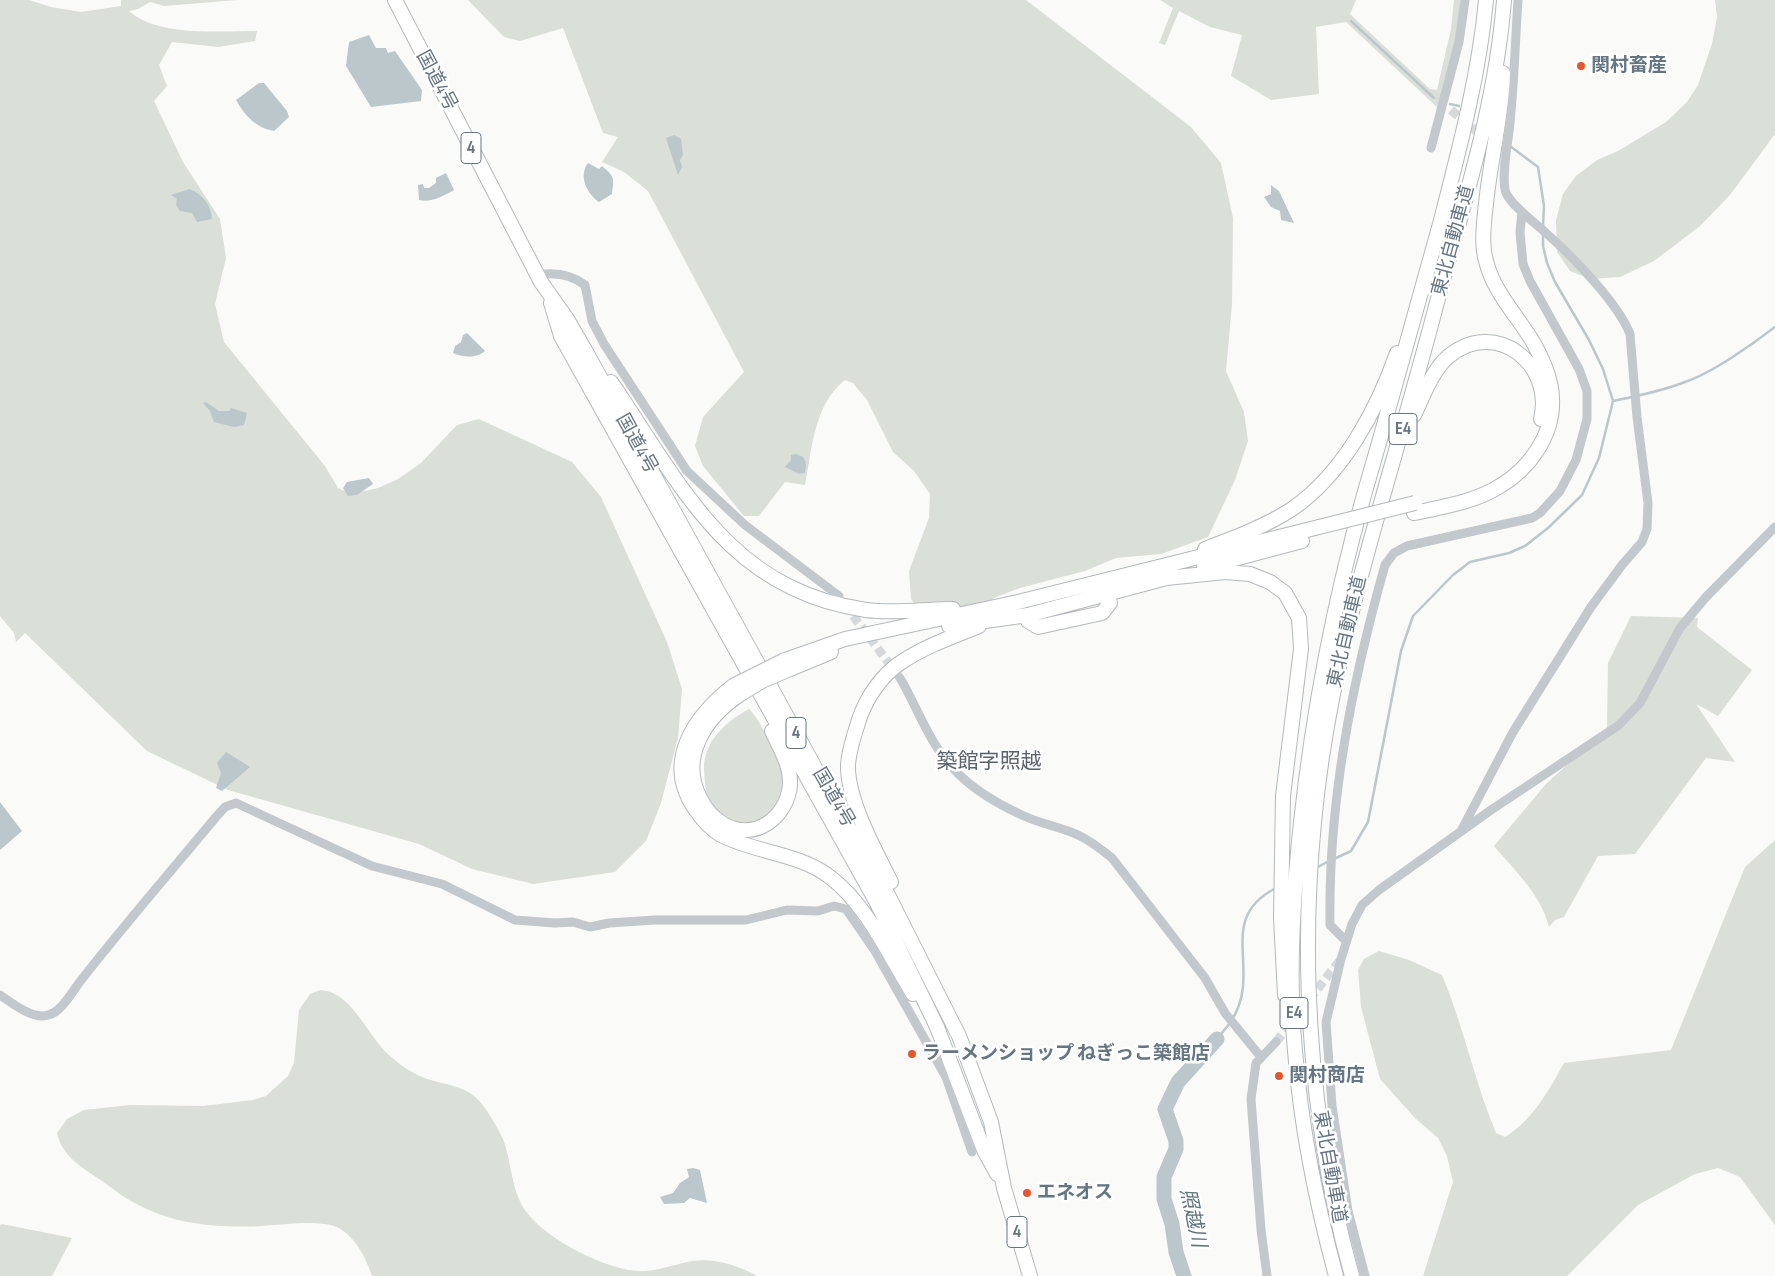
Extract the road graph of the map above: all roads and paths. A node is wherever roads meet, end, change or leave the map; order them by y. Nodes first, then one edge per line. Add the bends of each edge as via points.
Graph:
1 (395, 0) edge
2 (1465, 0) edge
3 (1486, 0) edge
4 (1505, 0) edge
5 (1518, 0) edge
6 (1431, 148) dead end
7 (1522, 212) junction
8 (1430, 259) junction
9 (538, 275) junction
10 (549, 295) junction
11 (585, 350) junction
12 (1398, 449) junction
13 (1415, 508) junction
14 (1775, 527) edge
15 (1319, 532) junction
16 (1157, 566) junction
17 (1166, 578) junction
18 (1125, 590) junction
19 (839, 596) tunnel mouth
20 (992, 617) junction
21 (1022, 619) junction
22 (900, 678) tunnel mouth
23 (736, 691) junction
24 (764, 699) junction
25 (1461, 832) junction
26 (1287, 917) junction
27 (1346, 941) junction
28 (0, 995) edge
29 (937, 1026) junction
30 (959, 1036) junction
31 (1276, 1042) tunnel mouth
32 (1260, 1056) junction
33 (976, 1081) junction
34 (957, 1089) junction
35 (972, 1152) dead end
36 (1004, 1188) junction
37 (1030, 1276) edge
38 (1267, 1276) edge
39 (1336, 1276) edge
40 (1352, 1276) edge
41 (1364, 1276) edge

1 - 9 highway, 国道4号 / 4
2 - 6 street via 1447,109
3 - 8 highway, 東北自動車道 / E4 via 1473,88
4 - 12 highway, 東北自動車道 / E4 via 1480,143
4 - 13 highway via 1503,77 1484,228 1486,260 1497,290 1533,342 1546,371 1552,399 1549,425 1540,446 1524,468 1500,486 1456,503
5 - 7 street via 1508,137 1503,152 1506,192
7 - 25 street via 1603,293 1630,334 1648,503 1647,529 1642,542 1591,607 1518,724
7 - 27 street via 1521,250 1530,282 1584,380 1588,413 1581,445 1560,491 1540,513 1525,521 1407,546 1394,553 1385,565 1355,686 1331,849 1330,925
8 - 16 highway via 1395,359 1376,402 1338,465 1292,508 1216,545
8 - 26 highway, 東北自動車道 / E4 via 1332,624 1312,728 1296,870
9 - 10 highway, 国道4号 / 4
9 - 19 street via 552,272 585,284 592,321 604,344 687,471 750,530
10 - 11 highway, 国道4号 / 4
10 - 24 highway, 国道4号 / 4 via 561,336
11 - 20 highway via 604,372 705,520 731,547 768,576 819,600 868,610
11 - 30 highway, 国道4号 / 4 via 887,892
12 - 13 highway via 1433,377 1447,358 1460,349 1474,343 1501,344 1515,350 1532,367 1541,391 1542,414 1535,436 1522,457 1487,482
12 - 40 highway, 東北自動車道 / E4 via 1365,560 1332,699 1312,860 1308,948 1316,1088 1329,1176
13 - 15 highway
14 - 25 street via 1680,628 1640,702 1619,724
15 - 16 highway
15 - 17 highway
16 - 20 highway via 1005,605
17 - 18 highway
17 - 26 highway via 1225,572 1250,574 1270,582 1285,593 1299,618 1301,648 1283,796 1281,871
18 - 21 highway
18 - 21 highway via 1110,602
20 - 21 highway
20 - 23 highway, bridge via 845,639
20 - 30 highway via 898,664 864,705 848,766 866,833 945,991
22 - 32 street via 934,741 961,777 1004,806 1025,817 1076,834 1096,844 1112,858 1205,978 1225,1013
23 - 24 highway via 702,732 693,758 692,776 700,798 713,817 737,829 752,830 768,825 781,813 787,799 790,784 787,762 767,720
23 - 29 highway via 699,718 689,735 681,767 690,802 702,820 719,834 743,845 786,856 830,877 853,898
24 - 29 highway, 国道4号 / 4 via 876,901
25 - 27 street via 1362,905
26 - 39 highway, 東北自動車道 via 1284,980 1291,1049 1311,1169
27 - 41 street via 1326,1022 1332,1106 1348,1211
28 - 34 street via 39,1016 49,1016 210,825 226,807 236,803 372,866 442,884 515,920 573,922 590,927 654,920 746,920 788,910 818,911 841,906 855,920 875,951
29 - 34 highway, 国道4号 / 4
30 - 33 highway, 国道4号 / 4
31 - 32 street
32 - 38 street via 1253,1072 1251,1099
33 - 34 street
33 - 36 highway, 国道4号 / 4 via 991,1122
34 - 35 street
34 - 36 highway, 国道4号 / 4
36 - 37 highway, 国道4号 / 4

